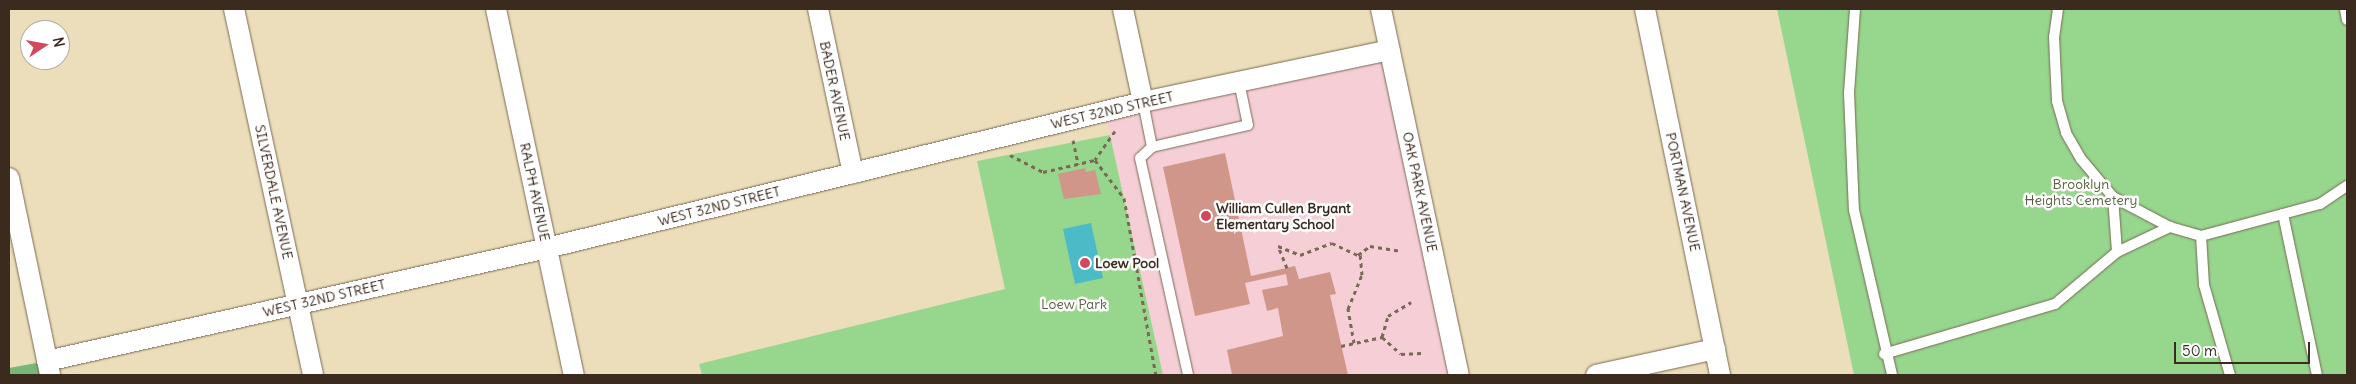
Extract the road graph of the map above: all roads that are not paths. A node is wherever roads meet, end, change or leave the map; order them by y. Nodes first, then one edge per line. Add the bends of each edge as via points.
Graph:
1 (234, 9) edge
2 (496, 9) edge
3 (818, 9) edge
4 (1123, 9) edge
5 (1381, 9) edge
6 (1645, 9) edge
7 (1855, 9) edge
8 (2058, 9) edge
9 (2345, 9) edge
10 (2347, 20) edge
11 (1390, 50) junction
12 (1239, 82) junction
13 (1143, 102) junction
14 (1152, 147) junction
15 (853, 173) junction
16 (9, 178) edge
17 (2347, 186) edge
18 (2113, 197) junction
19 (2283, 214) junction
20 (2170, 227) junction
21 (2201, 236) junction
22 (547, 248) junction
23 (2117, 252) junction
24 (298, 303) junction
25 (1715, 349) junction
26 (1884, 354) junction
27 (49, 368) edge
28 (313, 375) edge
29 (574, 375) edge
30 (1188, 375) edge
31 (1459, 375) edge
32 (1596, 375) edge
33 (1720, 375) edge
34 (1892, 375) edge
35 (2230, 375) edge
36 (2318, 375) edge

1 - 24 street, SILVERDALE AVENUE
2 - 22 street, RALPH AVENUE
3 - 15 street, BADER AVENUE
4 - 13 street
5 - 11 street, OAK PARK AVENUE
6 - 25 street, PORTMAN AVENUE
7 - 26 lane via 1849,93 1854,210
8 - 18 lane via 2054,38 2057,101 2066,133 2081,158
9 - 10 lane
11 - 12 street, WEST 32ND STREET
11 - 31 street, OAK PARK AVENUE
12 - 13 street, WEST 32ND STREET
12 - 14 lane via 1248,125
13 - 14 lane
13 - 15 street, WEST 32ND STREET
14 - 30 lane via 1140,158
15 - 22 street, WEST 32ND STREET
16 - 27 street
17 - 19 lane via 2320,204
18 - 20 lane
18 - 23 lane
19 - 21 lane via 2241,222
19 - 36 lane
20 - 21 lane
20 - 23 lane
21 - 35 lane via 2204,285
22 - 24 street, WEST 32ND STREET
22 - 29 street, RALPH AVENUE
23 - 26 lane via 2055,304
24 - 27 street, WEST 32ND STREET
24 - 28 street, SILVERDALE AVENUE
25 - 32 street
25 - 33 street, PORTMAN AVENUE
26 - 34 lane

